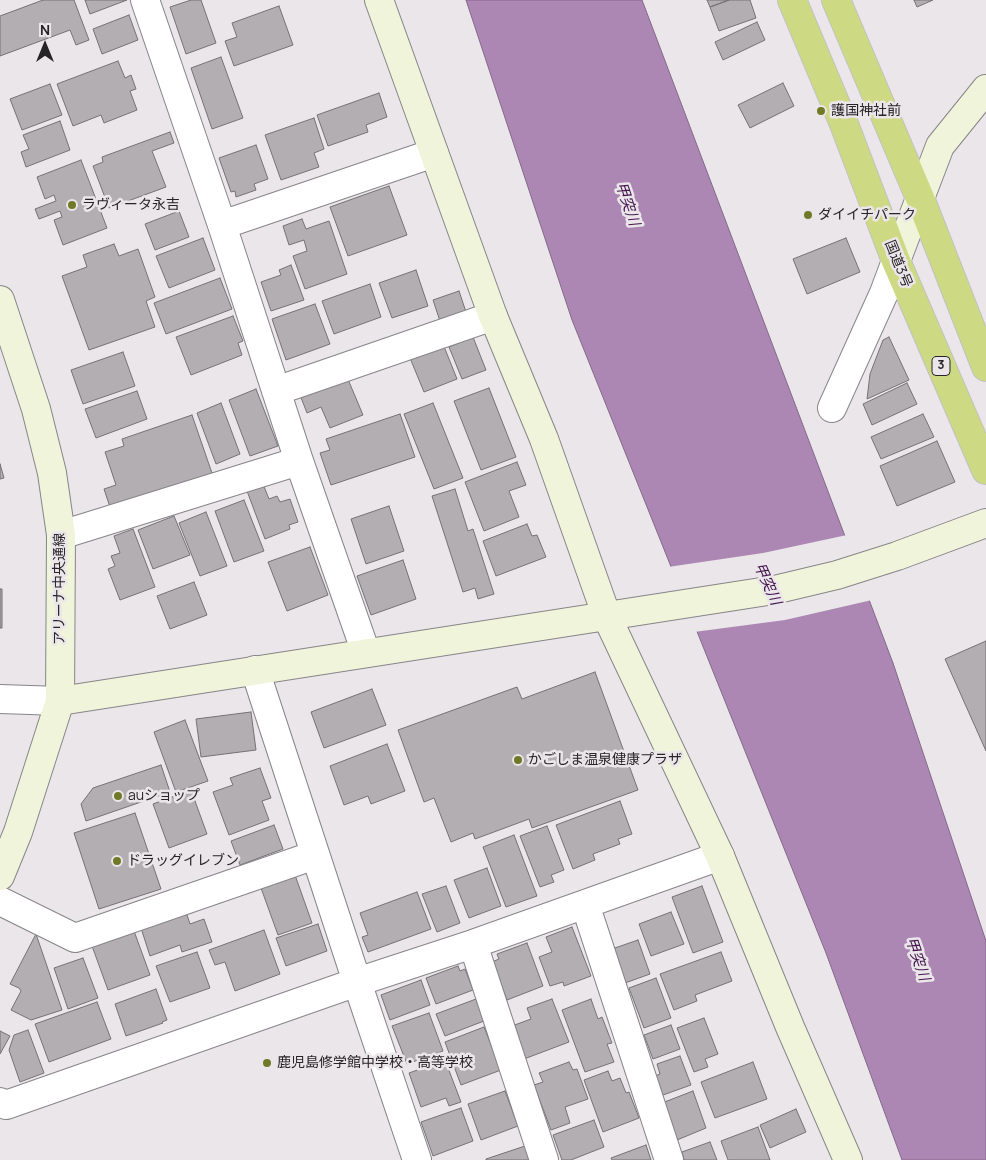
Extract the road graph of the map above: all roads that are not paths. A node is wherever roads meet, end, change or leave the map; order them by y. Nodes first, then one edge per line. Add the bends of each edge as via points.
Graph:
1 (145, 0) edge
2 (379, 0) edge
3 (792, 0) edge
4 (836, 0) edge
5 (986, 92) edge
6 (434, 153) junction
7 (920, 198) junction
8 (222, 225) junction
9 (896, 261) junction
10 (0, 300) edge
11 (493, 316) junction
12 (986, 367) edge
13 (276, 391) junction
14 (832, 408) dead end
15 (299, 461) junction
16 (986, 470) edge
17 (986, 523) edge
18 (61, 535) junction
19 (607, 617) junction
20 (366, 653) junction
21 (255, 670) junction
22 (0, 699) edge
23 (60, 701) junction
24 (315, 855) junction
25 (720, 856) junction
26 (0, 876) edge
27 (0, 901) edge
28 (584, 904) junction
29 (473, 944) junction
30 (356, 982) junction
31 (0, 1102) edge
32 (417, 1160) edge
33 (544, 1160) edge
34 (669, 1160) edge
35 (848, 1160) edge

1 - 8 street
2 - 6 street
3 - 9 highway, 国道3号 / 3
4 - 7 highway
5 - 7 street via 940,146
6 - 8 street
6 - 11 street
7 - 9 street
7 - 12 highway
8 - 13 street
9 - 14 street
9 - 16 highway, 国道3号 / 3
10 - 18 street, アリーナ中央通線 via 36,409 52,473
11 - 13 street
11 - 19 street via 544,439
13 - 15 street
15 - 18 street
15 - 20 street
17 - 19 street via 837,575 774,590
18 - 23 street, アリーナ中央通線
19 - 20 street
19 - 25 street
20 - 21 street
21 - 23 street
21 - 24 street
22 - 23 street
23 - 26 street, アリーナ中央通線 via 18,832
24 - 27 street via 75,938
24 - 30 street
25 - 28 street
25 - 35 street
28 - 29 street
28 - 34 street
29 - 30 street
29 - 33 street
30 - 31 street via 6,1105
30 - 32 street

